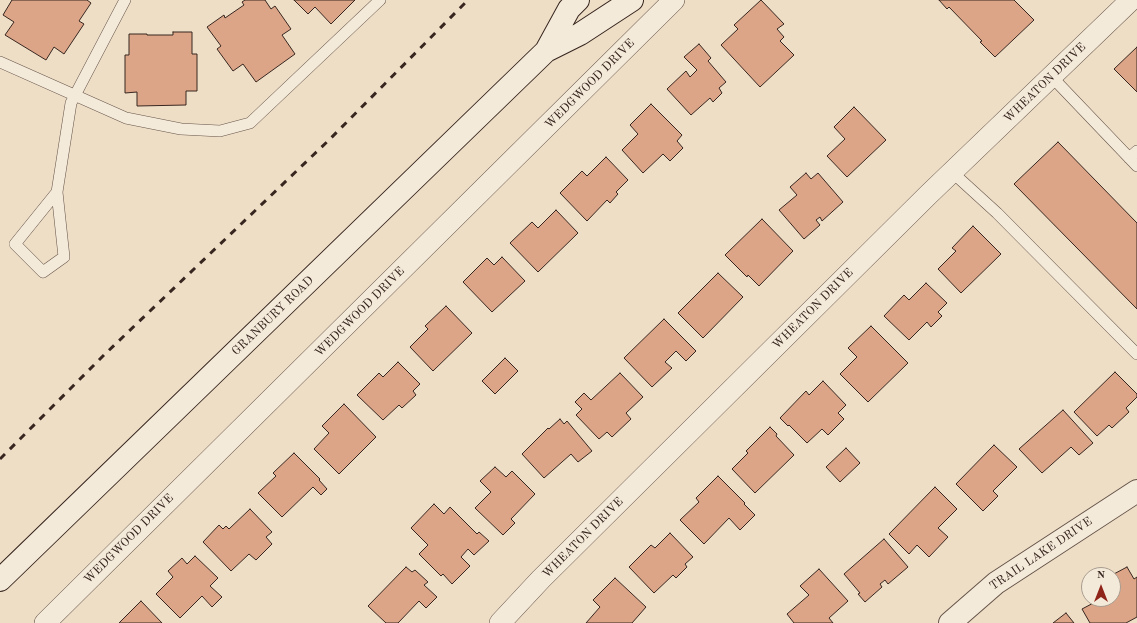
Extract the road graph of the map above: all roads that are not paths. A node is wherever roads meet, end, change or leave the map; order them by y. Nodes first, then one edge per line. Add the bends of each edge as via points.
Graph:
1 (125, 0) edge
2 (380, 0) edge
3 (578, 0) edge
4 (632, 0) edge
5 (674, 0) edge
6 (1131, 0) edge
7 (546, 51) junction
8 (0, 62) edge
9 (1051, 76) junction
10 (75, 94) junction
11 (1134, 159) edge
12 (952, 172) junction
13 (57, 192) junction
14 (1137, 354) edge
15 (1137, 491) edge
16 (0, 580) edge
17 (45, 623) edge
18 (500, 623) edge
19 (950, 623) edge

1 - 10 lane
2 - 10 lane via 250,123 220,131 181,129 126,118
3 - 7 main road, GRANBURY ROAD via 569,9
4 - 7 main road, GRANBURY ROAD via 580,34
5 - 17 street, WEDGWOOD DRIVE
6 - 9 street, WHEATON DRIVE
7 - 16 main road, GRANBURY ROAD
8 - 10 lane
9 - 11 lane
9 - 12 street, WHEATON DRIVE
10 - 13 lane via 71,103
12 - 14 lane
12 - 18 street, WHEATON DRIVE via 552,568
13 - 13 lane via 15,244 43,272 64,257
15 - 19 main road, TRAIL LAKE DRIVE via 996,583

